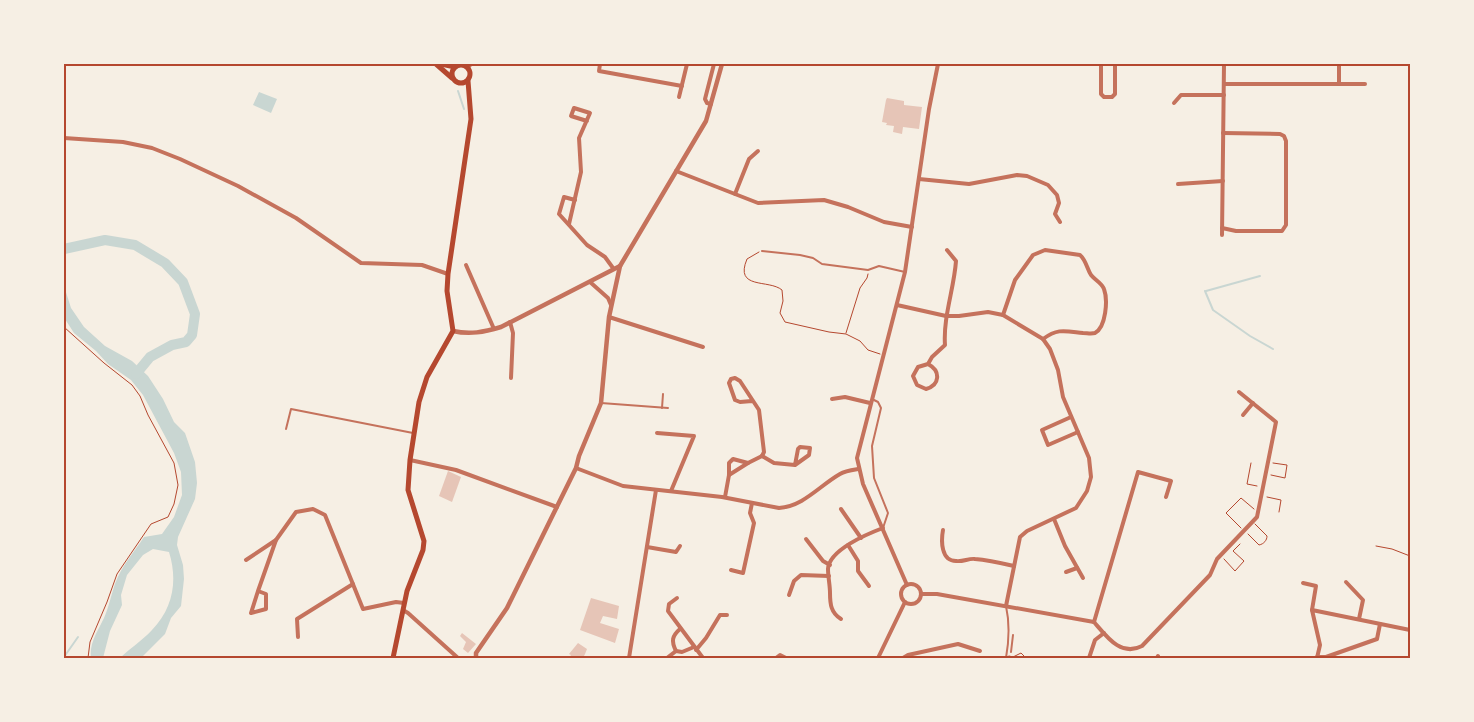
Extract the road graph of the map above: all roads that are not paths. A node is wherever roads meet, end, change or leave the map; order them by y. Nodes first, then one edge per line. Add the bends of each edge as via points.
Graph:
1 (436, 64) edge
2 (440, 64) edge
3 (600, 64) edge
4 (687, 64) edge
5 (714, 64) edge
6 (722, 64) edge
7 (938, 64) edge
8 (1101, 64) edge
9 (1115, 64) edge
10 (1224, 64) edge
11 (1339, 64) edge
12 (469, 66) edge
13 (455, 67) junction
14 (452, 78) junction
15 (468, 81) junction
16 (459, 83) junction
17 (1224, 84) junction
18 (1339, 84) junction
19 (1365, 84) dead end
20 (682, 86) junction
21 (1224, 95) junction
22 (679, 97) dead end
23 (468, 98) junction
24 (1174, 103) dead end
25 (711, 104) junction
26 (587, 121) junction
27 (1223, 133) junction
28 (64, 138) edge
29 (758, 151) dead end
30 (676, 171) junction
31 (919, 179) junction
32 (1223, 181) junction
33 (1178, 184) dead end
34 (735, 194) junction
35 (575, 200) junction
36 (1060, 222) dead end
37 (569, 224) junction
38 (912, 227) junction
39 (1222, 228) junction
40 (1222, 236) dead end
41 (947, 250) dead end
42 (762, 251) road end
43 (466, 265) dead end
44 (620, 266) junction
45 (613, 268) junction
46 (905, 272) junction
47 (448, 274) junction
48 (590, 282) junction
49 (611, 305) junction
50 (896, 305) junction
51 (1003, 315) junction
52 (946, 316) junction
53 (609, 317) junction
54 (510, 322) junction
55 (494, 329) junction
56 (453, 331) junction
57 (1043, 339) junction
58 (702, 347) dead end
59 (928, 364) junction
60 (511, 378) dead end
61 (1239, 392) dead end
62 (664, 394) dead end
63 (832, 399) dead end
64 (752, 401) junction
65 (871, 401) junction
66 (601, 403) junction
67 (1253, 403) junction
68 (662, 408) junction
69 (668, 408) dead end
70 (1243, 415) dead end
71 (1071, 417) junction
72 (286, 429) dead end
73 (1078, 432) junction
74 (413, 433) junction
75 (657, 433) dead end
76 (762, 456) junction
77 (410, 460) junction
78 (748, 463) junction
79 (795, 465) junction
80 (576, 468) junction
81 (858, 469) junction
82 (730, 475) junction
83 (656, 490) junction
84 (671, 491) junction
85 (724, 497) junction
86 (1166, 497) dead end
87 (752, 503) junction
88 (557, 507) junction
89 (841, 509) dead end
90 (1054, 519) junction
91 (883, 528) junction
92 (943, 530) dead end
93 (861, 538) junction
94 (806, 539) dead end
95 (276, 540) junction
96 (848, 545) junction
97 (680, 546) dead end
98 (647, 547) junction
99 (246, 560) dead end
100 (830, 565) junction
101 (1014, 566) junction
102 (1076, 568) junction
103 (731, 570) dead end
104 (1066, 572) dead end
105 (829, 576) junction
106 (1083, 578) dead end
107 (1346, 582) dead end
108 (1303, 583) dead end
109 (353, 584) junction
110 (907, 585) junction
111 (869, 586) dead end
112 (258, 591) junction
113 (921, 594) junction
114 (789, 595) dead end
115 (677, 598) dead end
116 (905, 602) junction
117 (404, 603) junction
118 (1006, 606) junction
119 (403, 610) junction
120 (1312, 610) junction
121 (727, 615) dead end
122 (1359, 619) junction
123 (841, 620) dead end
124 (1094, 622) junction
125 (1380, 624) junction
126 (680, 629) junction
127 (1410, 630) edge
128 (1104, 633) junction
129 (1013, 635) dead end
130 (298, 637) dead end
131 (695, 648) junction
132 (980, 650) dead end
133 (676, 651) junction
134 (1011, 652) dead end
135 (1006, 657) edge
136 (393, 658) edge
137 (458, 658) edge
138 (476, 658) edge
139 (629, 658) edge
140 (667, 658) edge
141 (703, 658) edge
142 (776, 658) edge
143 (786, 658) edge
144 (878, 658) edge
145 (903, 658) edge
146 (1089, 658) edge
147 (1317, 658) edge

1 - 14 main road
2 - 13 main road
3 - 20 street via 599,71
4 - 20 street
5 - 25 street via 705,99
6 - 25 street
7 - 31 street via 928,109
8 - 9 street via 1101,94 1104,97 1115,94
10 - 17 street
11 - 18 street
12 - 13 main road
12 - 15 main road
13 - 14 main road
14 - 16 main road
15 - 16 main road
15 - 23 main road
16 - 23 main road
17 - 18 street
17 - 21 street
18 - 19 street
20 - 22 street
21 - 24 street via 1181,95
21 - 27 street
23 - 47 main road via 469,141
25 - 30 street via 698,137
26 - 26 street via 571,116 574,108 590,113
26 - 35 street via 580,138 581,172
27 - 32 street
27 - 39 street via 1284,136 1286,225 1282,231
28 - 47 street via 122,142 152,148 238,186 296,218 361,263 422,265
29 - 34 street via 749,159
30 - 34 street
30 - 44 street
31 - 36 street via 969,184 1019,175 1031,177 1048,185 1057,195 1055,214
31 - 38 street
32 - 33 street
32 - 39 street
34 - 38 street via 758,203 824,200 884,222
35 - 37 street
35 - 37 street via 564,198 559,214
37 - 45 street
38 - 46 street
39 - 40 street
41 - 52 street via 956,261
42 - 46 lane via 800,255 822,264 868,270 879,266
43 - 55 street
44 - 45 street
44 - 49 street
45 - 48 street
46 - 50 street
47 - 56 main road
48 - 49 street via 608,298
48 - 54 street
49 - 53 street
50 - 52 street
50 - 65 street
51 - 52 street via 988,312
51 - 57 street
51 - 57 street via 1015,280 1033,255 1045,250 1080,255 1092,277 1105,291 1102,323 1093,333 1060,330
52 - 59 street via 945,345
53 - 58 street
53 - 66 street
54 - 55 street
54 - 60 street via 513,333
55 - 56 street via 468,333
56 - 74 main road via 427,377
57 - 71 street via 1058,370
59 - 59 street via 918,367 913,376 917,385 926,389 933,387 938,374
61 - 67 street
62 - 68 lane
63 - 65 street via 845,397
64 - 64 street via 740,380 731,379 729,383 735,400
64 - 76 street via 759,410
65 - 81 street via 857,458
65 - 91 lane via 878,402 881,408 872,446 874,478 888,513
66 - 68 lane
66 - 80 street
67 - 70 street
67 - 128 street via 1276,422 1258,517 1217,559 1210,575 1142,646 1126,650
68 - 69 lane
71 - 73 street
71 - 73 street via 1042,430 1048,445
72 - 74 lane via 290,408
73 - 90 street via 1090,464 1090,483 1076,508
74 - 77 main road
75 - 84 street via 694,436
76 - 78 street
76 - 79 street via 774,463
77 - 88 street via 444,466
77 - 117 main road via 408,490 424,541
78 - 82 street
78 - 82 street via 733,460 729,463
79 - 79 street via 809,454 810,448 798,449
80 - 83 street via 623,486
80 - 88 street
81 - 87 street via 840,474 788,508
81 - 91 street
82 - 85 street
83 - 84 street
83 - 98 street
84 - 85 street
85 - 87 street
86 - 124 street via 1170,481 1138,472
87 - 103 street via 750,513 754,522 743,573
88 - 138 street via 507,608 476,653
89 - 93 street
90 - 101 street via 1022,535
90 - 102 street
91 - 93 street
91 - 110 street
92 - 101 street via 941,543 950,560 957,562 973,558
93 - 96 street
94 - 100 street
95 - 99 street
95 - 109 street via 296,512 312,509 325,515
95 - 112 street
96 - 100 street via 834,555
96 - 111 street
97 - 98 street via 676,552
98 - 139 street
100 - 105 street
101 - 118 street
102 - 104 street
102 - 106 street
105 - 114 street via 801,575 794,581
105 - 123 street via 830,606
107 - 122 street via 1363,600
108 - 120 street via 1316,586
109 - 117 street via 363,609
109 - 130 street via 297,619
110 - 113 street via 917,585
110 - 116 street via 901,593
112 - 112 street via 266,594 266,609 251,612
113 - 116 street via 917,602
113 - 118 street
115 - 126 street via 669,604 668,611
116 - 144 street
117 - 119 main road
118 - 124 street
118 - 135 lane via 1009,618
119 - 136 main road
119 - 137 street
120 - 122 street
120 - 147 street via 1320,644
121 - 131 street via 720,615 706,638
122 - 125 street
124 - 128 street
125 - 127 street
125 - 147 street via 1377,639
126 - 131 street
126 - 133 street via 673,635
128 - 146 street via 1095,640
129 - 134 lane
131 - 133 street
131 - 141 street
132 - 145 street via 958,644
133 - 140 street
142 - 143 street via 780,655

